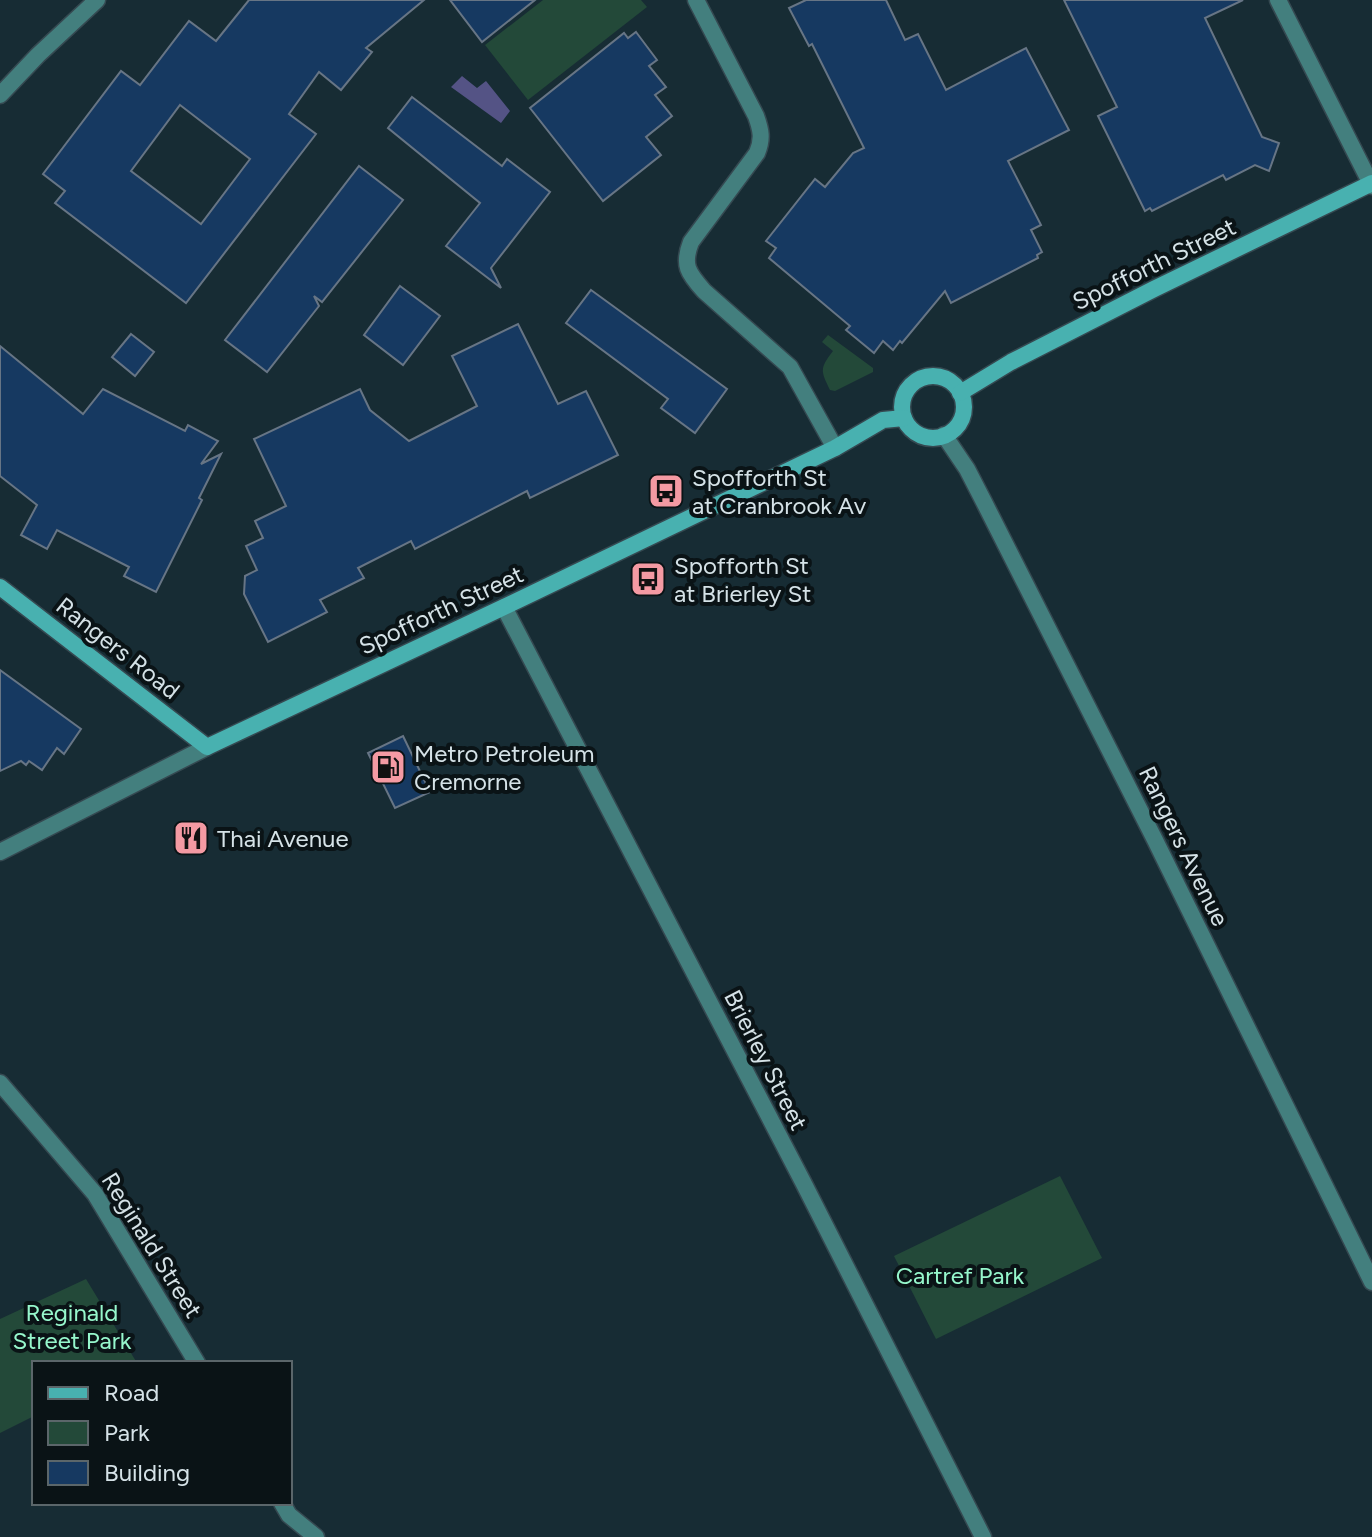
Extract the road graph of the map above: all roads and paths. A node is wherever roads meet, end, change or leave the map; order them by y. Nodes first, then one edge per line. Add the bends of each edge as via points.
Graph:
1 (97, 0) edge
2 (696, 0) edge
3 (1278, 0) edge
4 (0, 95) edge
5 (1372, 184) edge
6 (960, 393) junction
7 (904, 418) junction
8 (944, 435) junction
9 (835, 448) junction
10 (0, 587) edge
11 (504, 607) junction
12 (207, 747) junction
13 (0, 852) edge
14 (0, 1083) edge
15 (1372, 1282) edge
16 (196, 1361) edge
17 (283, 1505) edge
18 (316, 1537) edge
19 (983, 1537) edge

1 - 4 street
2 - 9 street via 756,116 762,141 691,242 687,267 704,291 790,367
3 - 5 street
5 - 6 main road, Spofforth Street via 1154,289
6 - 7 main road via 943,378 924,378 904,396
6 - 8 main road via 961,419
7 - 8 main road via 916,433 928,438
7 - 9 main road, Spofforth Street via 883,420
8 - 15 street, Rangers Avenue via 967,469 1121,772
9 - 11 main road, Spofforth Street
10 - 12 main road, Rangers Road
11 - 12 main road, Spofforth Street
11 - 19 street, Brierley Street
12 - 13 street, Spofforth Street
14 - 16 street, Reginald Street via 95,1194
17 - 18 street

